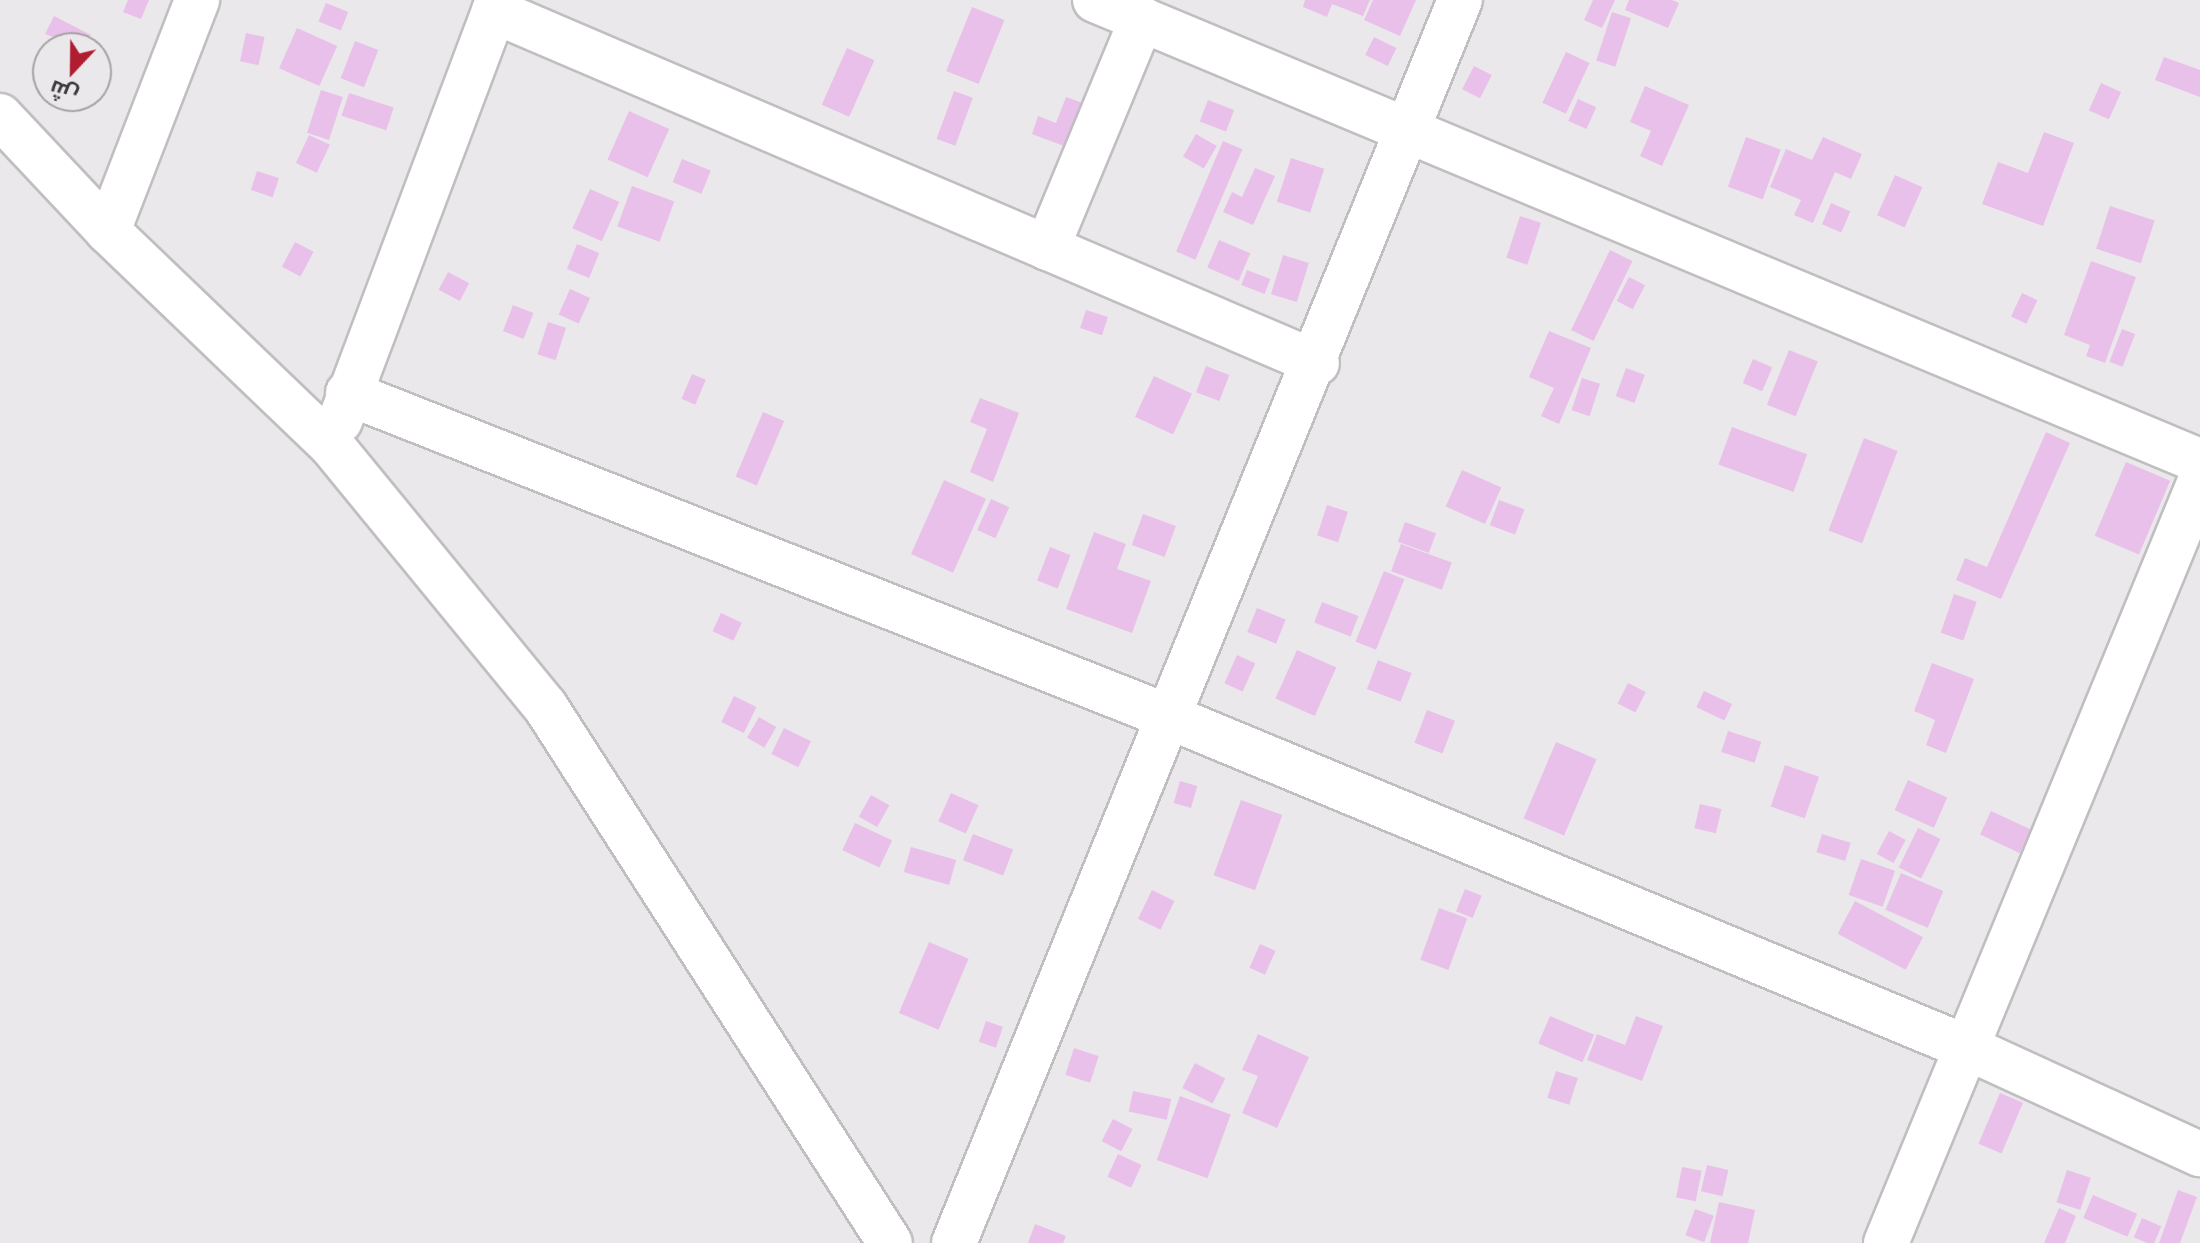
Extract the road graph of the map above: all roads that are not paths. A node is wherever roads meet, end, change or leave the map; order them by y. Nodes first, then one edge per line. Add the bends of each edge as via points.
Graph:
1 (197, 0) edge
2 (1095, 0) edge
3 (1460, 0) edge
4 (496, 6) edge
5 (1142, 19) junction
6 (0, 116) edge
7 (1412, 128) junction
8 (108, 231) junction
9 (1047, 248) junction
10 (1317, 363) junction
11 (348, 393) junction
12 (332, 446) junction
13 (2200, 461) edge
14 (2200, 481) edge
15 (1172, 718) junction
16 (1968, 1048) junction
17 (2200, 1154) edge
18 (890, 1243) edge
19 (954, 1243) edge
20 (1886, 1243) edge

1 - 8 street
2 - 5 street
3 - 7 street
4 - 9 street
4 - 11 street
5 - 7 street
5 - 9 street
6 - 8 street
7 - 10 street
7 - 13 street
8 - 12 street
9 - 10 street
10 - 15 street
11 - 12 street
11 - 15 street
12 - 18 street via 545,706
14 - 16 street
15 - 16 street
15 - 19 street
16 - 17 street
16 - 20 street

